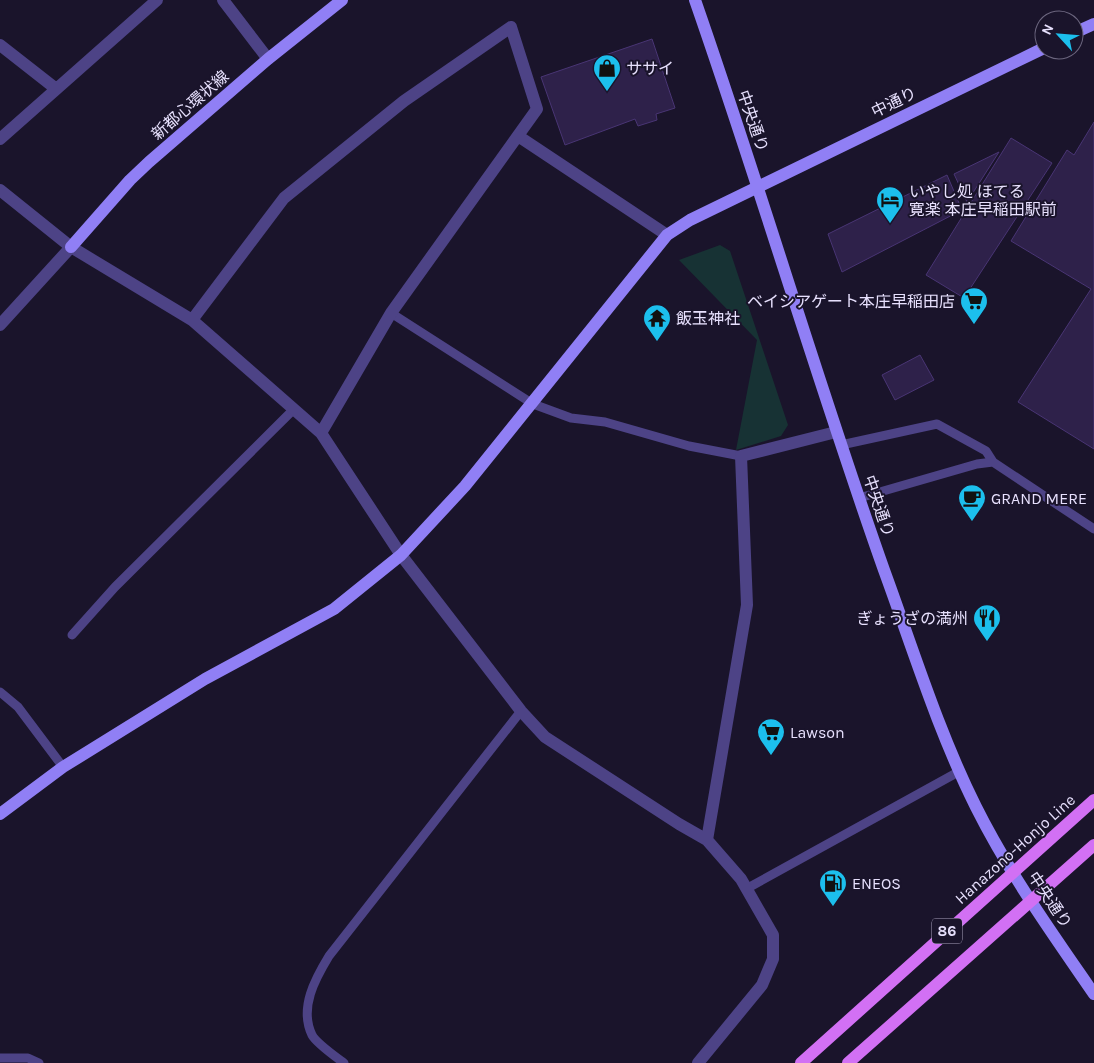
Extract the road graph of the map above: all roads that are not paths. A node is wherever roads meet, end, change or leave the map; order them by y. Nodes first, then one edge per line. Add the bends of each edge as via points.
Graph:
1 (157, 0) edge
2 (224, 0) edge
3 (342, 0) edge
4 (696, 0) edge
5 (0, 45) edge
6 (1034, 53) edge
7 (268, 59) junction
8 (55, 88) junction
9 (518, 136) junction
10 (0, 139) edge
11 (759, 187) junction
12 (0, 190) edge
13 (667, 234) junction
14 (71, 247) junction
15 (391, 313) junction
16 (192, 320) junction
17 (0, 326) edge
18 (533, 404) junction
19 (294, 409) junction
20 (836, 432) junction
21 (321, 433) junction
22 (841, 445) junction
23 (741, 456) junction
24 (993, 462) junction
25 (858, 498) junction
26 (1094, 529) edge
27 (401, 555) junction
28 (72, 635) dead end
29 (0, 692) edge
30 (520, 711) junction
31 (63, 767) junction
32 (960, 771) junction
33 (1094, 800) edge
34 (0, 814) edge
35 (707, 840) junction
36 (1094, 845) edge
37 (1012, 872) junction
38 (746, 888) junction
39 (1031, 901) junction
40 (1094, 994) edge
41 (0, 1058) edge
42 (39, 1063) edge
43 (344, 1063) edge
44 (698, 1063) edge
45 (801, 1063) edge
46 (848, 1063) edge

1 - 8 street
2 - 7 street
3 - 7 street, 新都心環状線
4 - 11 street, 中央通り
5 - 8 street
6 - 11 street, 中通り
7 - 14 street, 新都心環状線 via 130,180
8 - 10 street
9 - 13 street
9 - 15 street
9 - 16 street via 537,109 511,27 404,101 284,198
11 - 13 street, 中通り
11 - 20 street, 中央通り
12 - 14 street
13 - 18 street
14 - 16 street
14 - 17 street
15 - 18 lane
15 - 21 street
16 - 19 street
18 - 23 lane via 571,418 605,422 689,446
18 - 27 street via 465,486
19 - 21 street
19 - 28 lane via 115,587
20 - 22 street, 中央通り
20 - 23 street
21 - 27 street
22 - 24 lane via 937,424 986,451
22 - 25 street, 中央通り
23 - 35 street via 747,605
24 - 25 lane
24 - 26 lane
25 - 32 street, 中央通り via 941,728
27 - 30 street
27 - 31 street via 334,610 205,679
29 - 31 lane via 18,707
30 - 35 street via 545,737
30 - 43 lane via 314,979 306,1011 312,1036
31 - 34 street
32 - 37 street, 中央通り
32 - 38 lane
33 - 37 main road, Hanazono-Honjo Line / 86
35 - 38 street
36 - 39 main road, 86
37 - 39 street, 中央通り
37 - 45 main road, Hanazono-Honjo Line / 86
38 - 44 street via 773,935 773,959 762,985
39 - 40 street, 中央通り
39 - 46 main road, 86
41 - 42 lane via 28,1058

